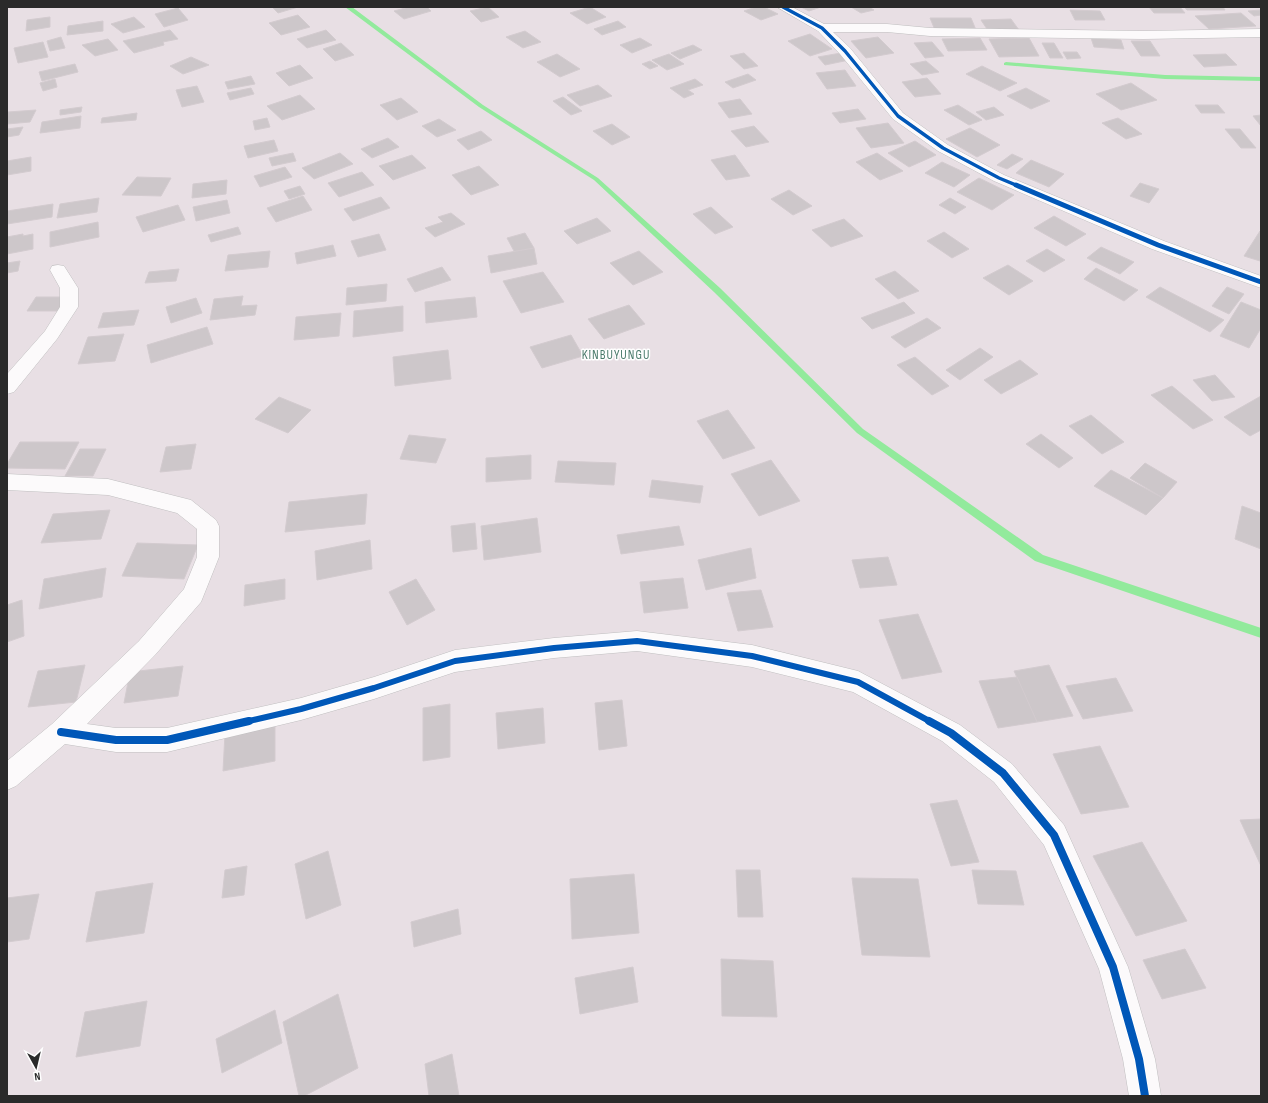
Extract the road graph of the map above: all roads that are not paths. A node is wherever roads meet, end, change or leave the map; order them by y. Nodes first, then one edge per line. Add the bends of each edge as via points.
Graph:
1 (783, 7) edge
2 (822, 28) junction
3 (1261, 33) edge
4 (58, 270) dead end
5 (1261, 282) edge
6 (7, 387) edge
7 (7, 482) edge
8 (61, 732) junction
9 (7, 777) edge
10 (1145, 1096) edge

1 - 2 street
2 - 3 street via 1104,34
2 - 5 street via 845,50 898,116 943,148 999,178 1158,245
4 - 6 street via 69,288 69,307 51,334
7 - 8 street via 108,487 184,506 208,526 208,557 193,594 146,648
8 - 9 street
8 - 10 street via 116,740 167,740 308,707 455,661 554,648 637,642 752,656 858,682 951,733 1003,773 1054,835 1113,967 1139,1059

